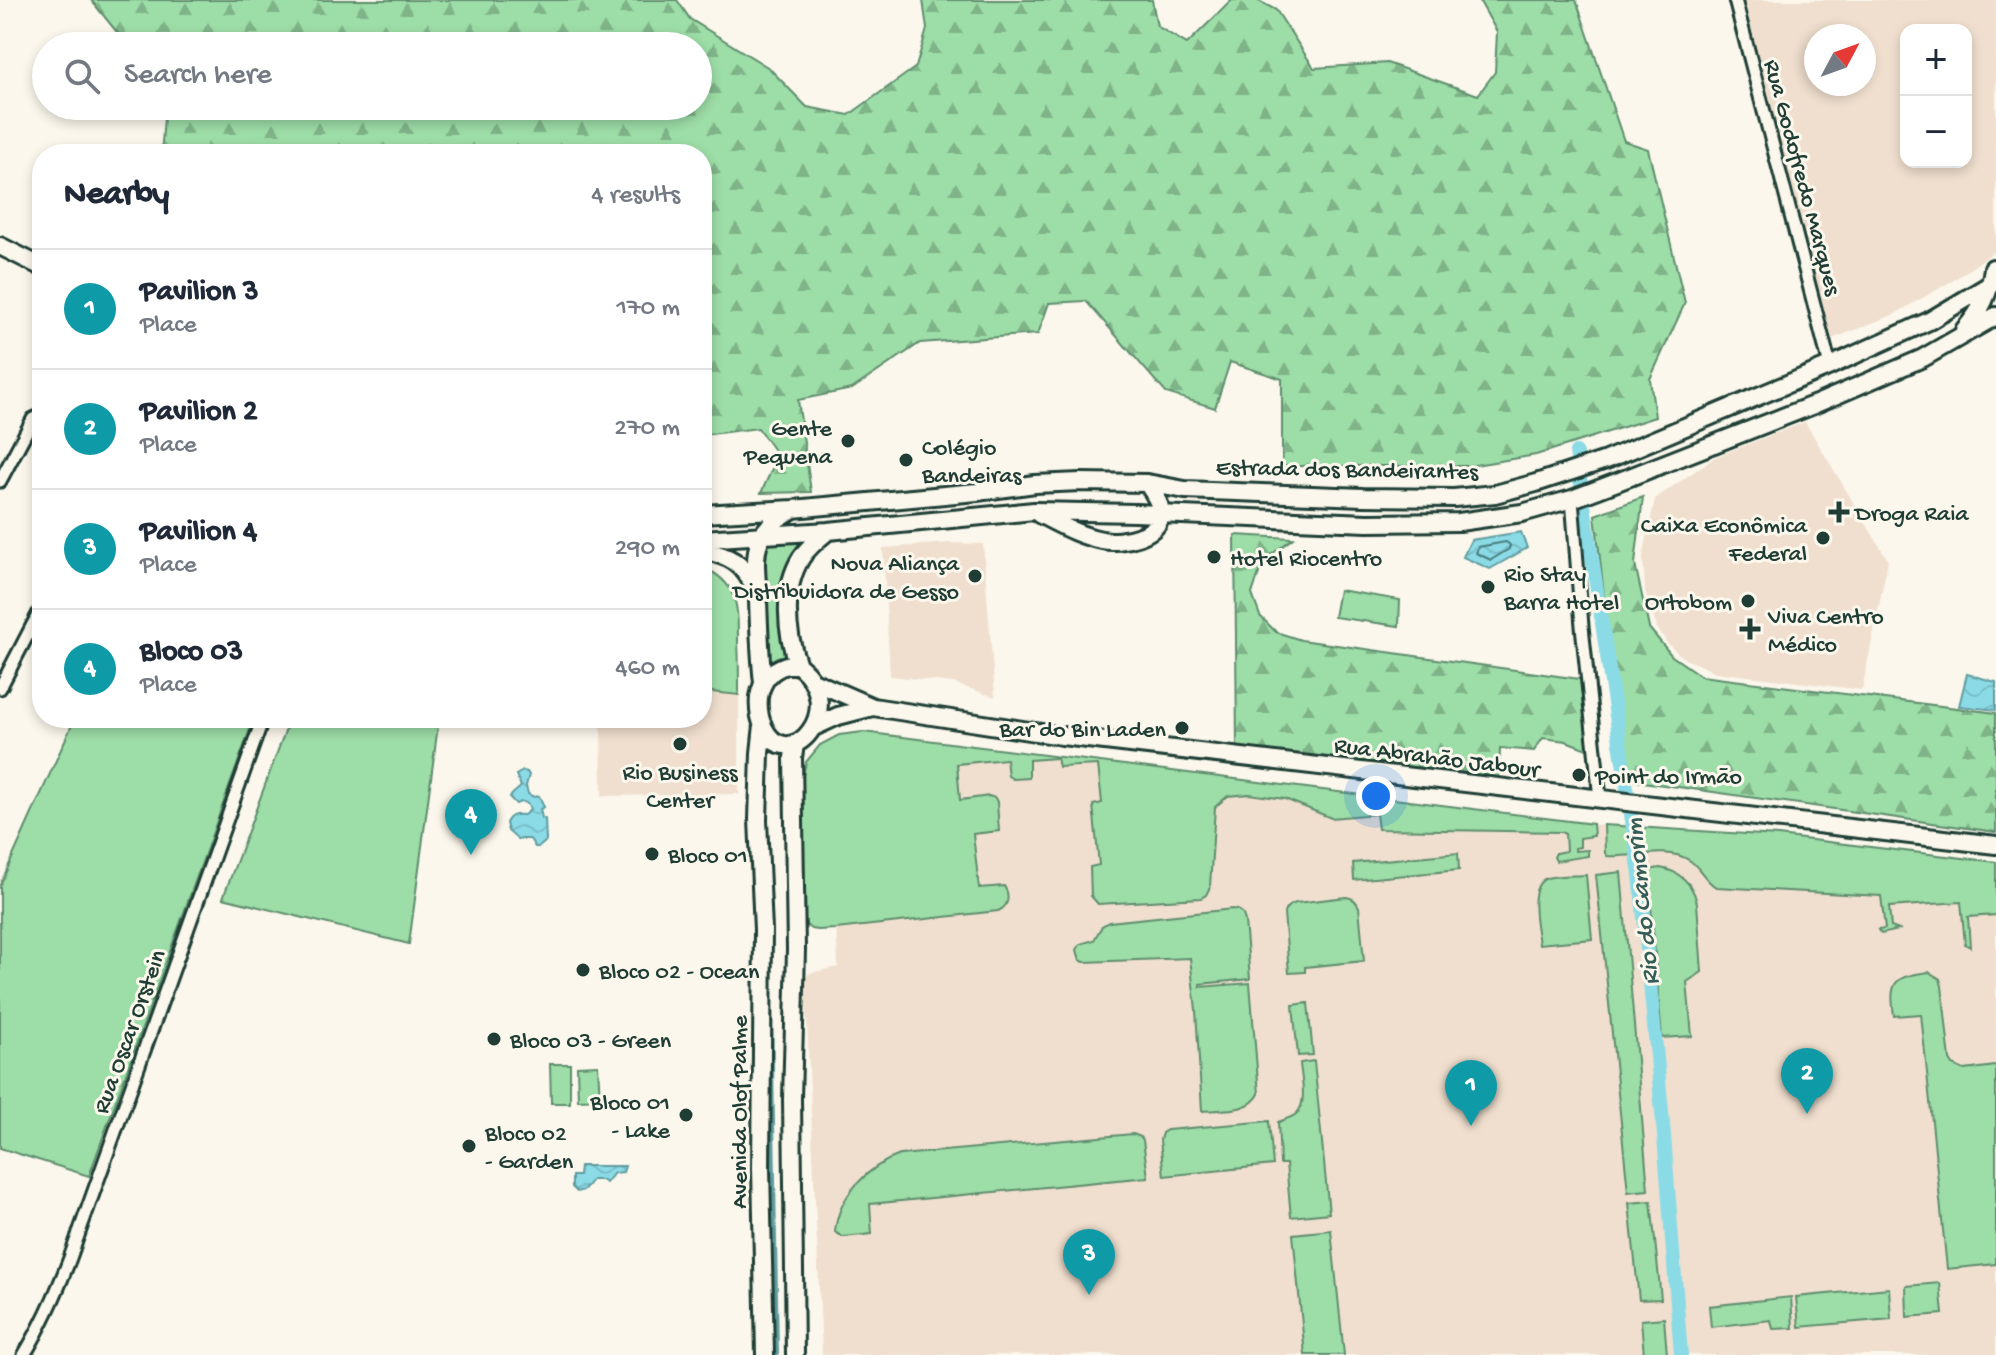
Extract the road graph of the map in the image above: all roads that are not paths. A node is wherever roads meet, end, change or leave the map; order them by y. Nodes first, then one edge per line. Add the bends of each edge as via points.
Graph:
1 (1735, 0) edge
2 (0, 246) edge
3 (32, 262) edge
4 (1993, 278) edge
5 (1994, 316) edge
6 (1955, 340) junction
7 (1830, 366) junction
8 (32, 421) edge
9 (0, 481) edge
10 (1147, 483) junction
11 (1575, 498) junction
12 (793, 509) junction
13 (1034, 511) junction
14 (712, 513) edge
15 (1161, 514) junction
16 (828, 531) junction
17 (762, 535) junction
18 (712, 538) edge
19 (712, 552) edge
20 (758, 597) junction
21 (32, 626) edge
22 (798, 665) junction
23 (813, 681) junction
24 (763, 683) junction
25 (0, 688) edge
26 (873, 707) junction
27 (763, 725) junction
28 (814, 727) junction
29 (259, 728) edge
30 (795, 744) junction
31 (1606, 800) junction
32 (1996, 845) edge
33 (24, 1355) edge
34 (765, 1355) edge
35 (795, 1355) edge

1 - 7 street, Rua Godofredo Marques
2 - 3 street
4 - 6 street via 1983,306
4 - 7 street, Estrada dos Bandeirantes via 1929,321
5 - 6 street, Estrada dos Bandeirantes
6 - 11 street, Estrada dos Bandeirantes via 1816,404
7 - 10 street, Estrada dos Bandeirantes via 1606,460 1495,494 1363,497 1185,490
8 - 9 street
10 - 12 street, Estrada dos Bandeirantes via 1035,484
10 - 15 street
11 - 15 street, Estrada dos Bandeirantes via 1459,522
11 - 31 street via 1582,626
12 - 14 street, Estrada dos Bandeirantes
12 - 17 street
13 - 15 street, Estrada dos Bandeirantes
13 - 15 street via 1074,531 1117,542 1145,534
13 - 16 street, Estrada dos Bandeirantes
16 - 17 street, Estrada dos Bandeirantes
16 - 22 street via 801,558 790,593 790,638
17 - 18 street, Estrada dos Bandeirantes
17 - 20 street via 755,565
19 - 20 street via 738,563
20 - 24 street
21 - 25 street
22 - 23 street
22 - 24 street via 779,667
23 - 26 street, Rua Abrahão Jabour
23 - 28 street via 819,707
24 - 27 street via 758,705
26 - 28 street, Rua Abrahão Jabour
26 - 31 street, Rua Abrahão Jabour via 1062,736
27 - 30 street via 774,741
27 - 34 street, Avenida Olof Palme via 758,820
28 - 30 street
29 - 33 street, Rua Oscar Orstein via 70,1258
30 - 35 street
31 - 32 street, Rua Abrahão Jabour

